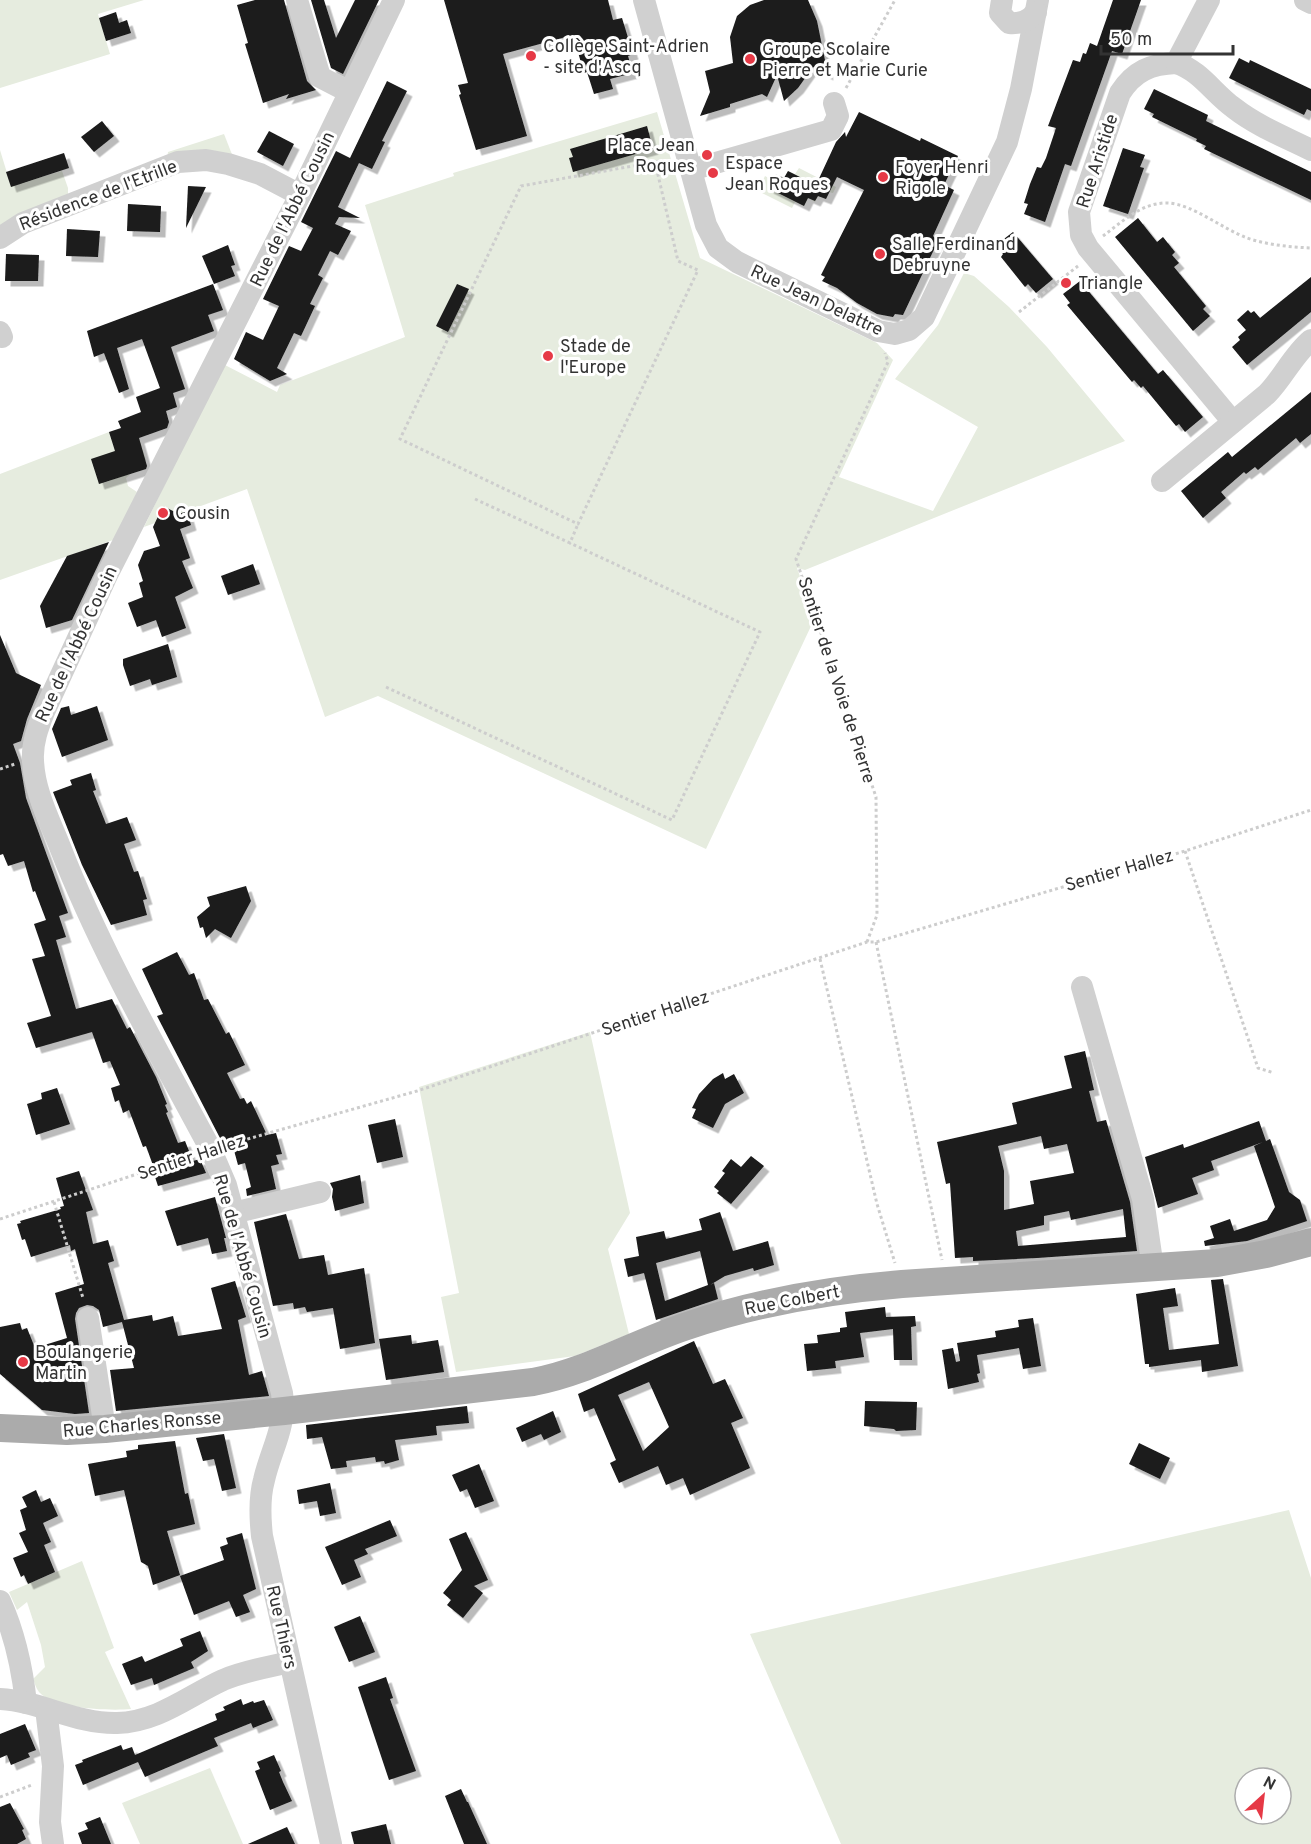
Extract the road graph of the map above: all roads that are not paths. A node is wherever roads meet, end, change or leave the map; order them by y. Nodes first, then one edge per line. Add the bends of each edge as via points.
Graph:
1 (297, 0) edge
2 (394, 0) edge
3 (644, 0) edge
4 (1002, 0) edge
5 (1209, 0) edge
6 (1305, 0) edge
7 (1311, 3) edge
8 (1037, 6) edge
9 (1176, 63) junction
10 (349, 92) junction
11 (834, 103) road end
12 (1311, 150) edge
13 (689, 163) junction
14 (300, 195) junction
15 (0, 238) edge
16 (1311, 340) edge
17 (1233, 422) junction
18 (1162, 481) dead end
19 (1082, 987) dead end
20 (320, 1192) dead end
21 (233, 1213) junction
22 (1311, 1242) edge
23 (1153, 1268) junction
24 (88, 1318) road end
25 (284, 1411) junction
26 (0, 1428) edge
27 (105, 1429) junction
28 (0, 1601) edge
29 (290, 1662) junction
30 (0, 1698) edge
31 (36, 1706) junction
32 (53, 1844) edge
33 (331, 1844) edge

1 - 10 street via 320,77
2 - 10 street, Rue de l'Abbé Cousin
3 - 13 street, Rue Jean Delattre
4 - 8 street, Rue Jean Delattre via 1000,13 1009,23 1026,21
5 - 9 street
6 - 7 street
8 - 13 street, Rue Jean Delattre via 1021,89 1004,149 924,316 909,330 895,334 878,331 726,256 711,237
9 - 12 street via 1198,74 1246,116
9 - 17 street, Rue Aristide via 1142,70 1120,93 1079,212 1080,235
10 - 14 street, Rue de l'Abbé Cousin
11 - 13 street via 838,116 831,130
14 - 15 street, Résidence de l'Etrille via 260,174 228,164 206,160 177,162 23,223
14 - 21 street, Rue de l'Abbé Cousin via 108,573 44,711 32,757 44,807 85,906 210,1150
16 - 17 street via 1278,383
17 - 18 street
19 - 23 street via 1143,1199
20 - 21 street
21 - 25 street, Rue de l'Abbé Cousin
22 - 23 main road, Rue Colbert via 1242,1259
23 - 25 main road, Rue Colbert via 826,1292 739,1310 687,1326 551,1378
24 - 27 street
25 - 27 main road, Rue Charles Ronsse
25 - 29 street, Rue Thiers via 263,1481 261,1522
26 - 27 main road, Rue Charles Ronsse
28 - 31 street
29 - 31 street via 225,1679 142,1720 88,1721
29 - 33 street, Rue Thiers
30 - 31 street
31 - 32 street via 54,1777 50,1815

